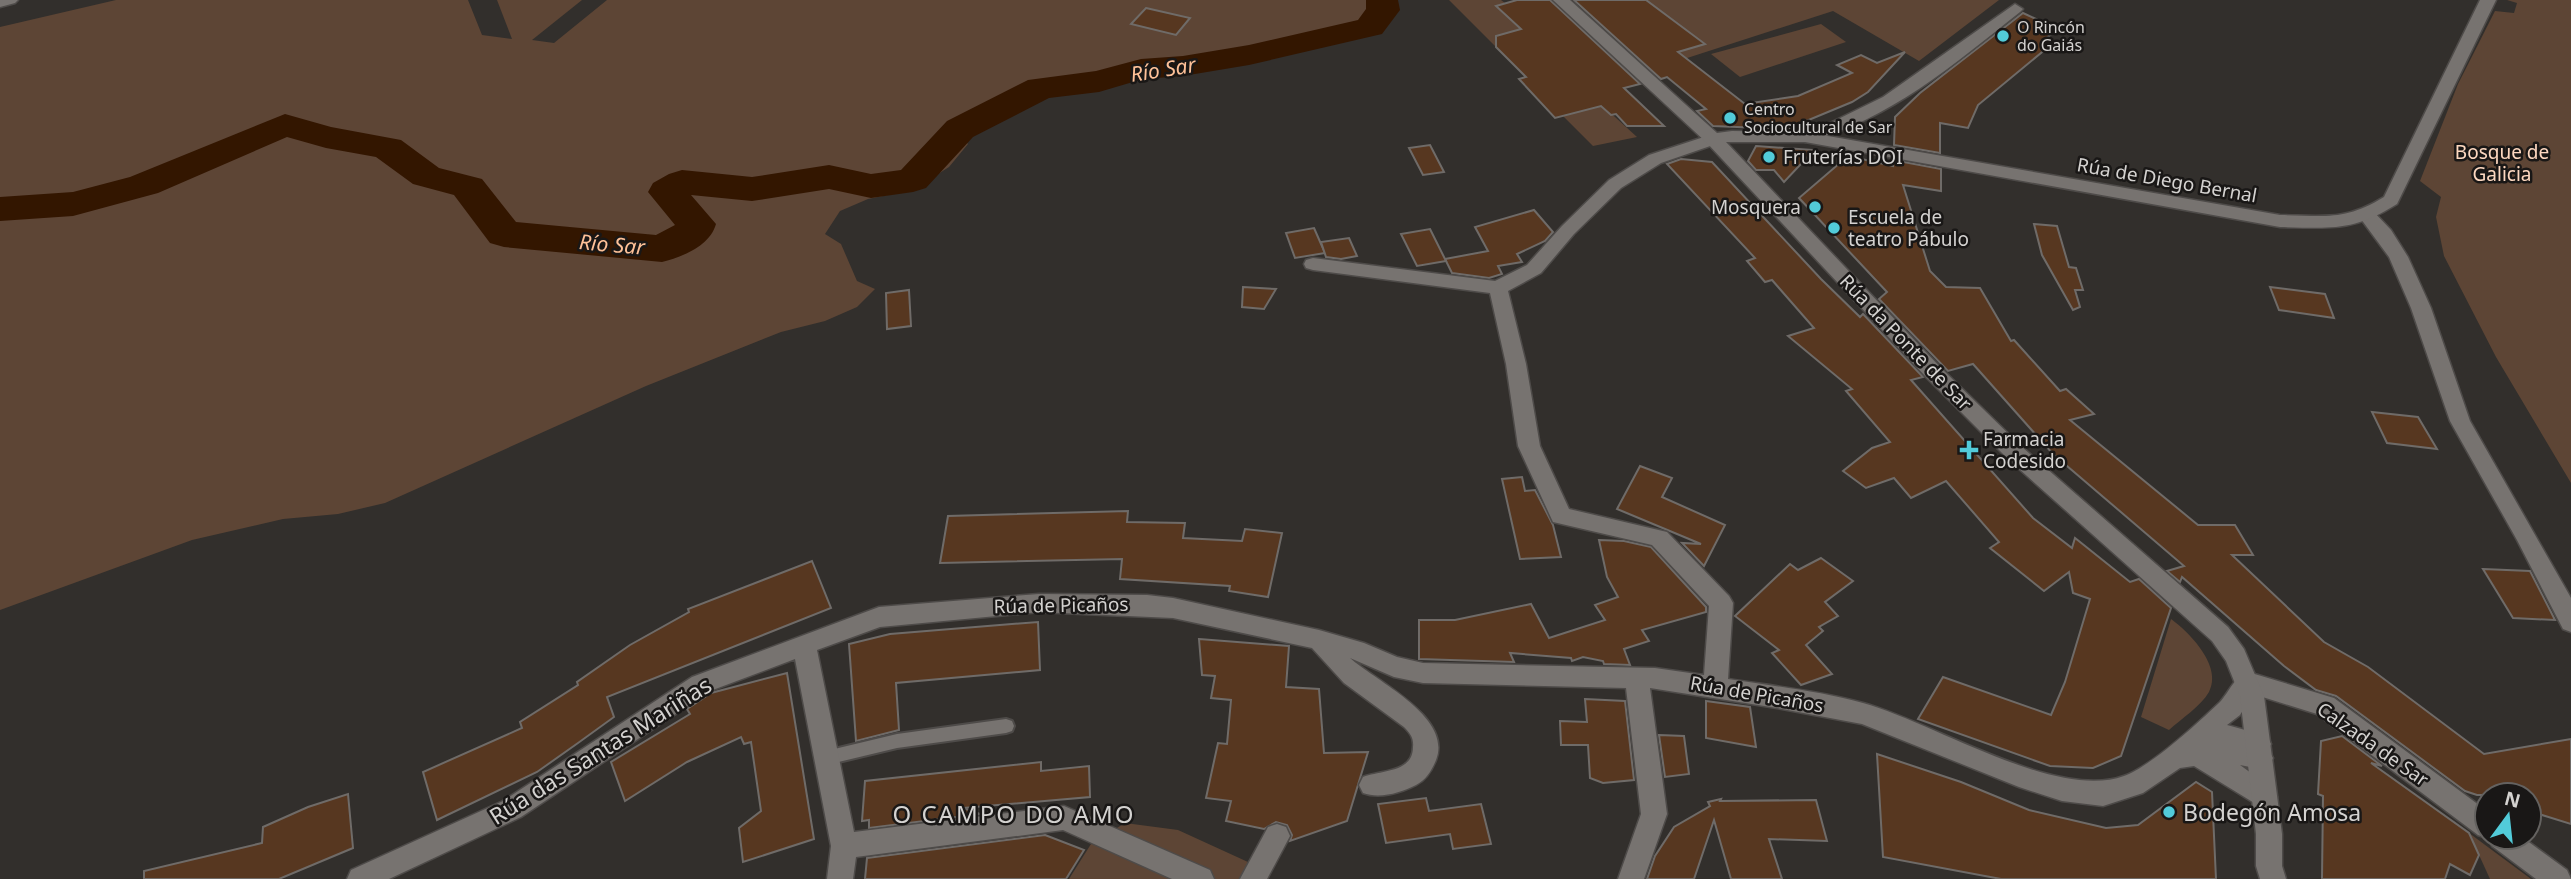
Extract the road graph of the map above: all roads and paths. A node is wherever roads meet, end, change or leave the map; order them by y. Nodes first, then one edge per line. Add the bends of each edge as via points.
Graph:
1 (10, 0) edge
2 (1561, 0) edge
3 (2488, 0) edge
4 (0, 2) edge
5 (2015, 9) dead end
6 (1805, 137) junction
7 (1713, 139) junction
8 (2367, 215) junction
9 (1313, 264) dead end
10 (1498, 288) junction
11 (2571, 622) edge
12 (1319, 640) junction
13 (804, 644) junction
14 (1637, 680) junction
15 (2248, 682) junction
16 (1715, 686) junction
17 (1006, 726) dead end
18 (2189, 750) junction
19 (2259, 751) junction
20 (826, 758) junction
21 (1372, 785) dead end
22 (2264, 797) junction
23 (2473, 816) edge
24 (1277, 836) dead end
25 (844, 846) junction
26 (2520, 851) edge
27 (360, 879) edge
28 (840, 879) edge
29 (1201, 879) edge
30 (1253, 879) edge
31 (1631, 879) edge
32 (2273, 879) edge
33 (2558, 879) edge

1 - 4 street
2 - 7 street, Rúa da Ponte de Sar
3 - 8 street, Rúa de Diego Bernal via 2396,192
5 - 6 street via 1867,113
6 - 7 street, Rúa de Diego Bernal
6 - 8 street, Rúa de Diego Bernal via 2280,221 2338,222
7 - 10 street, Rúa de Diego Bernal via 1655,159 1615,184 1534,269
7 - 15 street, Rúa da Ponte de Sar via 2015,453 2220,634
8 - 11 street via 2400,262 2457,414 2545,566
9 - 10 street
10 - 16 street via 1529,446 1560,516 1660,538 1721,603
12 - 13 street, Rúa de Picaños via 1173,608 1066,603 896,614 861,621
12 - 14 street, Rúa de Picaños via 1423,673
12 - 21 street via 1358,679 1418,724 1426,737 1426,754 1418,769 1407,778
13 - 20 street
13 - 27 street, Rúa das Santas Mariñas via 702,684 512,809
14 - 16 street, Rúa de Picaños
14 - 31 street via 1654,814
15 - 18 street, Rúa de Picaños via 2231,707
15 - 19 street, Rúa da Ponte de Sar
15 - 23 street, Calzada de Sar via 2325,706
16 - 18 street, Rúa de Picaños via 1864,714 2028,779 2083,793 2119,792
17 - 20 lane via 897,741
18 - 19 street
18 - 22 street
19 - 22 street, Rúa da Ponte de Sar
20 - 25 street
22 - 32 street, Rúa da Ponte de Sar
24 - 30 street
25 - 28 street
25 - 29 street via 1064,818
26 - 33 street

